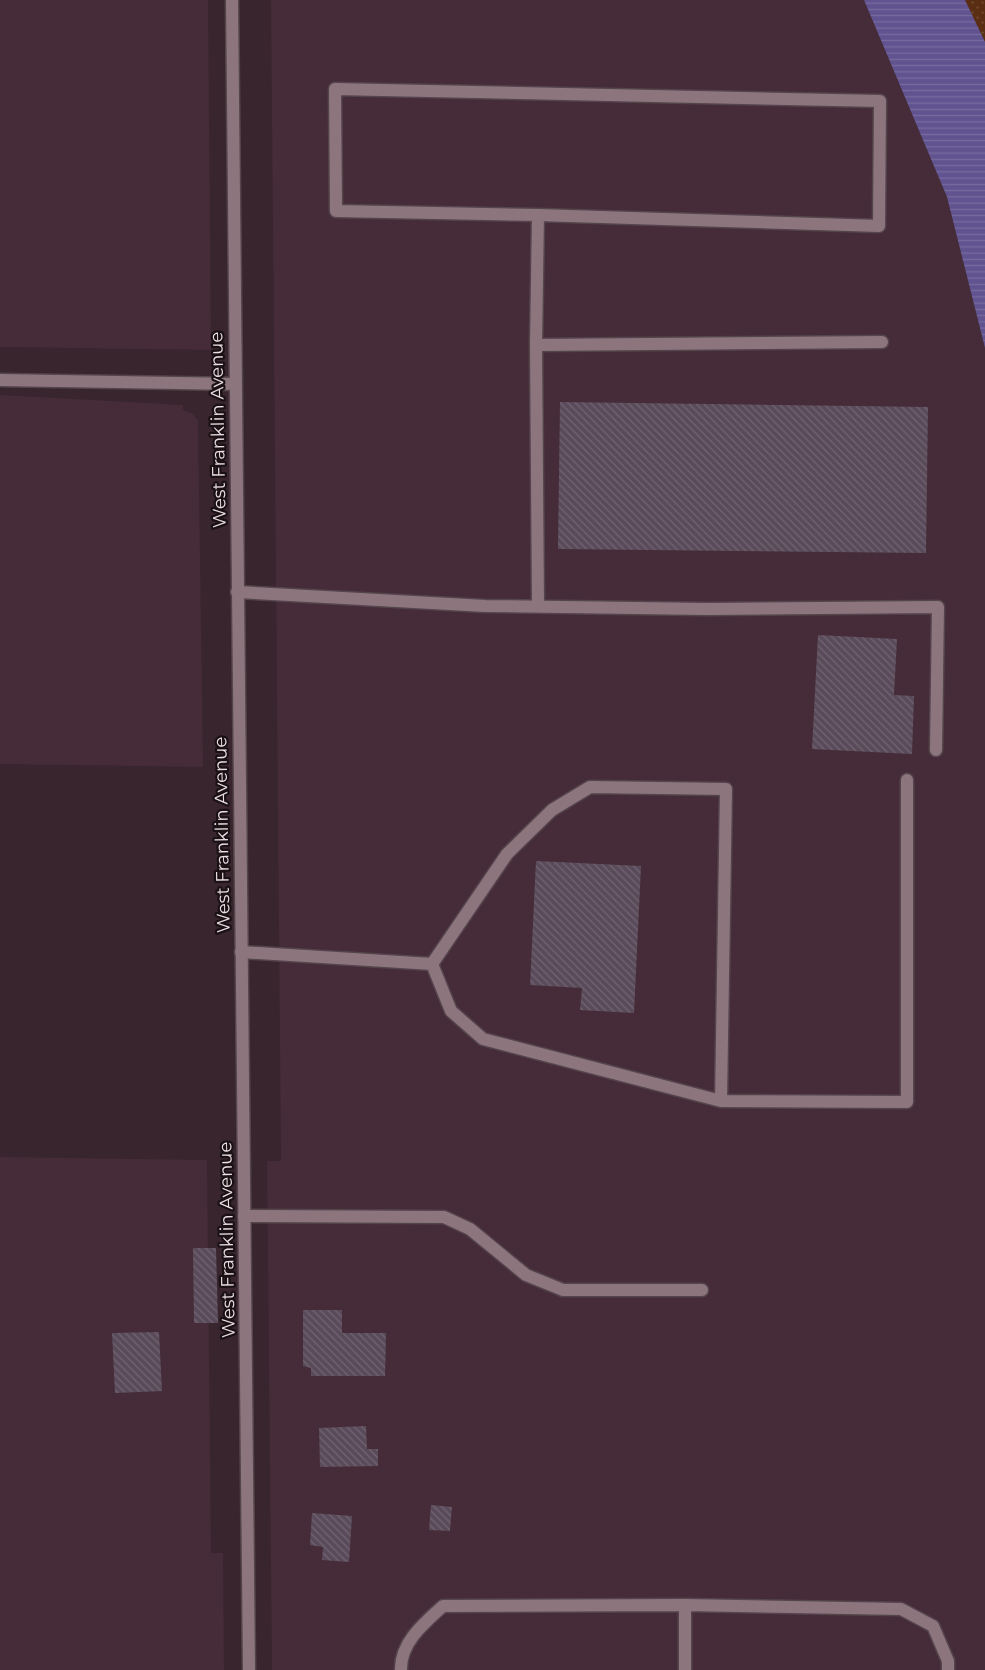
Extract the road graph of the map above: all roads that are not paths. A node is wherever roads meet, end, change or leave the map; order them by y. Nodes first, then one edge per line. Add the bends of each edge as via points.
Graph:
1 (232, 0) edge
2 (538, 215) junction
3 (882, 342) dead end
4 (536, 345) junction
5 (0, 380) edge
6 (235, 384) junction
7 (237, 592) junction
8 (538, 606) junction
9 (936, 750) dead end
10 (907, 780) dead end
11 (241, 952) junction
12 (432, 964) junction
13 (722, 1101) junction
14 (244, 1216) junction
15 (702, 1290) dead end
16 (685, 1605) junction
17 (249, 1670) edge
18 (401, 1670) edge
19 (685, 1670) edge
20 (948, 1670) edge

1 - 6 street, West Franklin Avenue
2 - 2 street via 336,211 336,89 880,101 879,226
2 - 4 street
3 - 4 street
4 - 8 street
5 - 6 street
6 - 7 street, West Franklin Avenue
7 - 8 street
7 - 11 street, West Franklin Avenue
8 - 9 street via 707,609 938,607
10 - 13 street via 907,1102
11 - 12 street
11 - 14 street, West Franklin Avenue
12 - 13 street via 451,1011 483,1040
12 - 13 street via 507,854 552,810 590,787 726,789
14 - 15 street via 444,1216 470,1229 526,1275 563,1290
14 - 17 street, West Franklin Avenue
16 - 18 street via 443,1606 418,1628 400,1659
16 - 19 street
16 - 20 street via 901,1610 933,1626 948,1661

